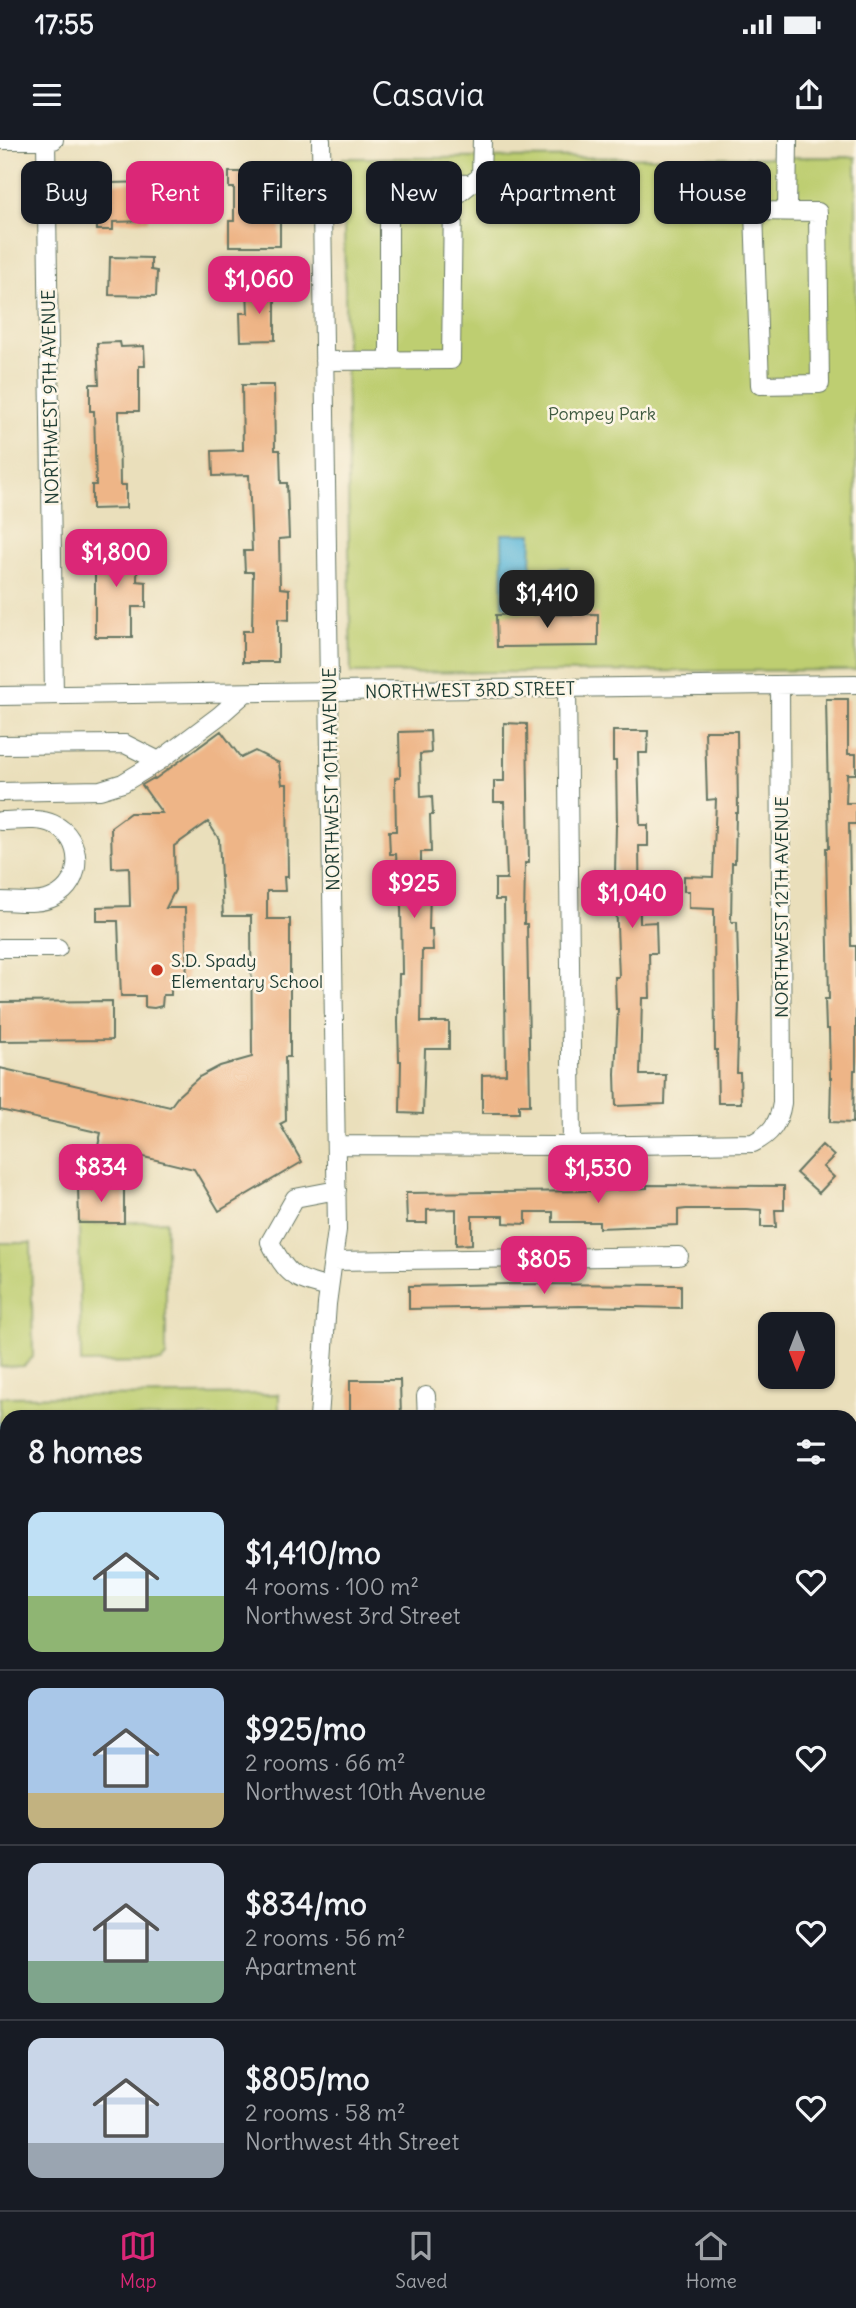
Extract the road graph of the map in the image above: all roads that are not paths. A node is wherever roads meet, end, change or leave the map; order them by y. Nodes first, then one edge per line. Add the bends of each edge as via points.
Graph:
1 (0, 140) edge
2 (46, 140) edge
3 (54, 140) edge
4 (321, 140) edge
5 (482, 140) edge
6 (788, 140) edge
7 (471, 184) junction
8 (787, 211) junction
9 (324, 361) junction
10 (389, 361) junction
11 (856, 684) edge
12 (780, 685) junction
13 (567, 687) junction
14 (330, 693) junction
15 (244, 694) junction
16 (54, 695) junction
17 (0, 696) edge
18 (0, 745) edge
19 (159, 761) junction
20 (0, 792) edge
21 (0, 821) edge
22 (0, 901) edge
23 (0, 948) edge
24 (58, 948) dead end
25 (337, 1145) junction
26 (572, 1146) junction
27 (337, 1190) junction
28 (680, 1256) dead end
29 (334, 1261) junction
30 (329, 1288) junction
31 (426, 1396) dead end
32 (320, 1410) edge
33 (427, 1410) edge

1 - 2 street
2 - 3 street
2 - 16 street, NORTHWEST 9TH AVENUE
4 - 9 street, NORTHWEST 10TH AVENUE
5 - 7 street via 481,176
6 - 8 street
7 - 10 street via 453,198 451,360
7 - 10 street via 400,182 387,188
8 - 8 street via 818,212 820,384 760,385 754,211
9 - 10 street
9 - 14 street, NORTHWEST 10TH AVENUE
11 - 12 street, NORTHWEST 3RD STREET
12 - 13 street, NORTHWEST 3RD STREET
12 - 26 street, NORTHWEST 12TH AVENUE via 780,1116 774,1128 753,1143
13 - 14 street, NORTHWEST 3RD STREET
13 - 26 street
14 - 15 street, NORTHWEST 3RD STREET
14 - 25 street, NORTHWEST 10TH AVENUE
15 - 16 street, NORTHWEST 3RD STREET
15 - 19 street
16 - 17 street, NORTHWEST 3RD STREET
18 - 19 street via 125,744
19 - 20 street via 123,783 100,790
21 - 22 street via 55,825 73,843 77,868 72,880 54,897
23 - 24 street
25 - 26 street
25 - 27 street, NORTHWEST 10TH AVENUE
27 - 29 street, NORTHWEST 10TH AVENUE
27 - 30 street via 295,1198 270,1242 282,1266 292,1274
28 - 29 street
29 - 30 street, NORTHWEST 10TH AVENUE
30 - 32 street, NORTHWEST 10TH AVENUE
31 - 33 street

